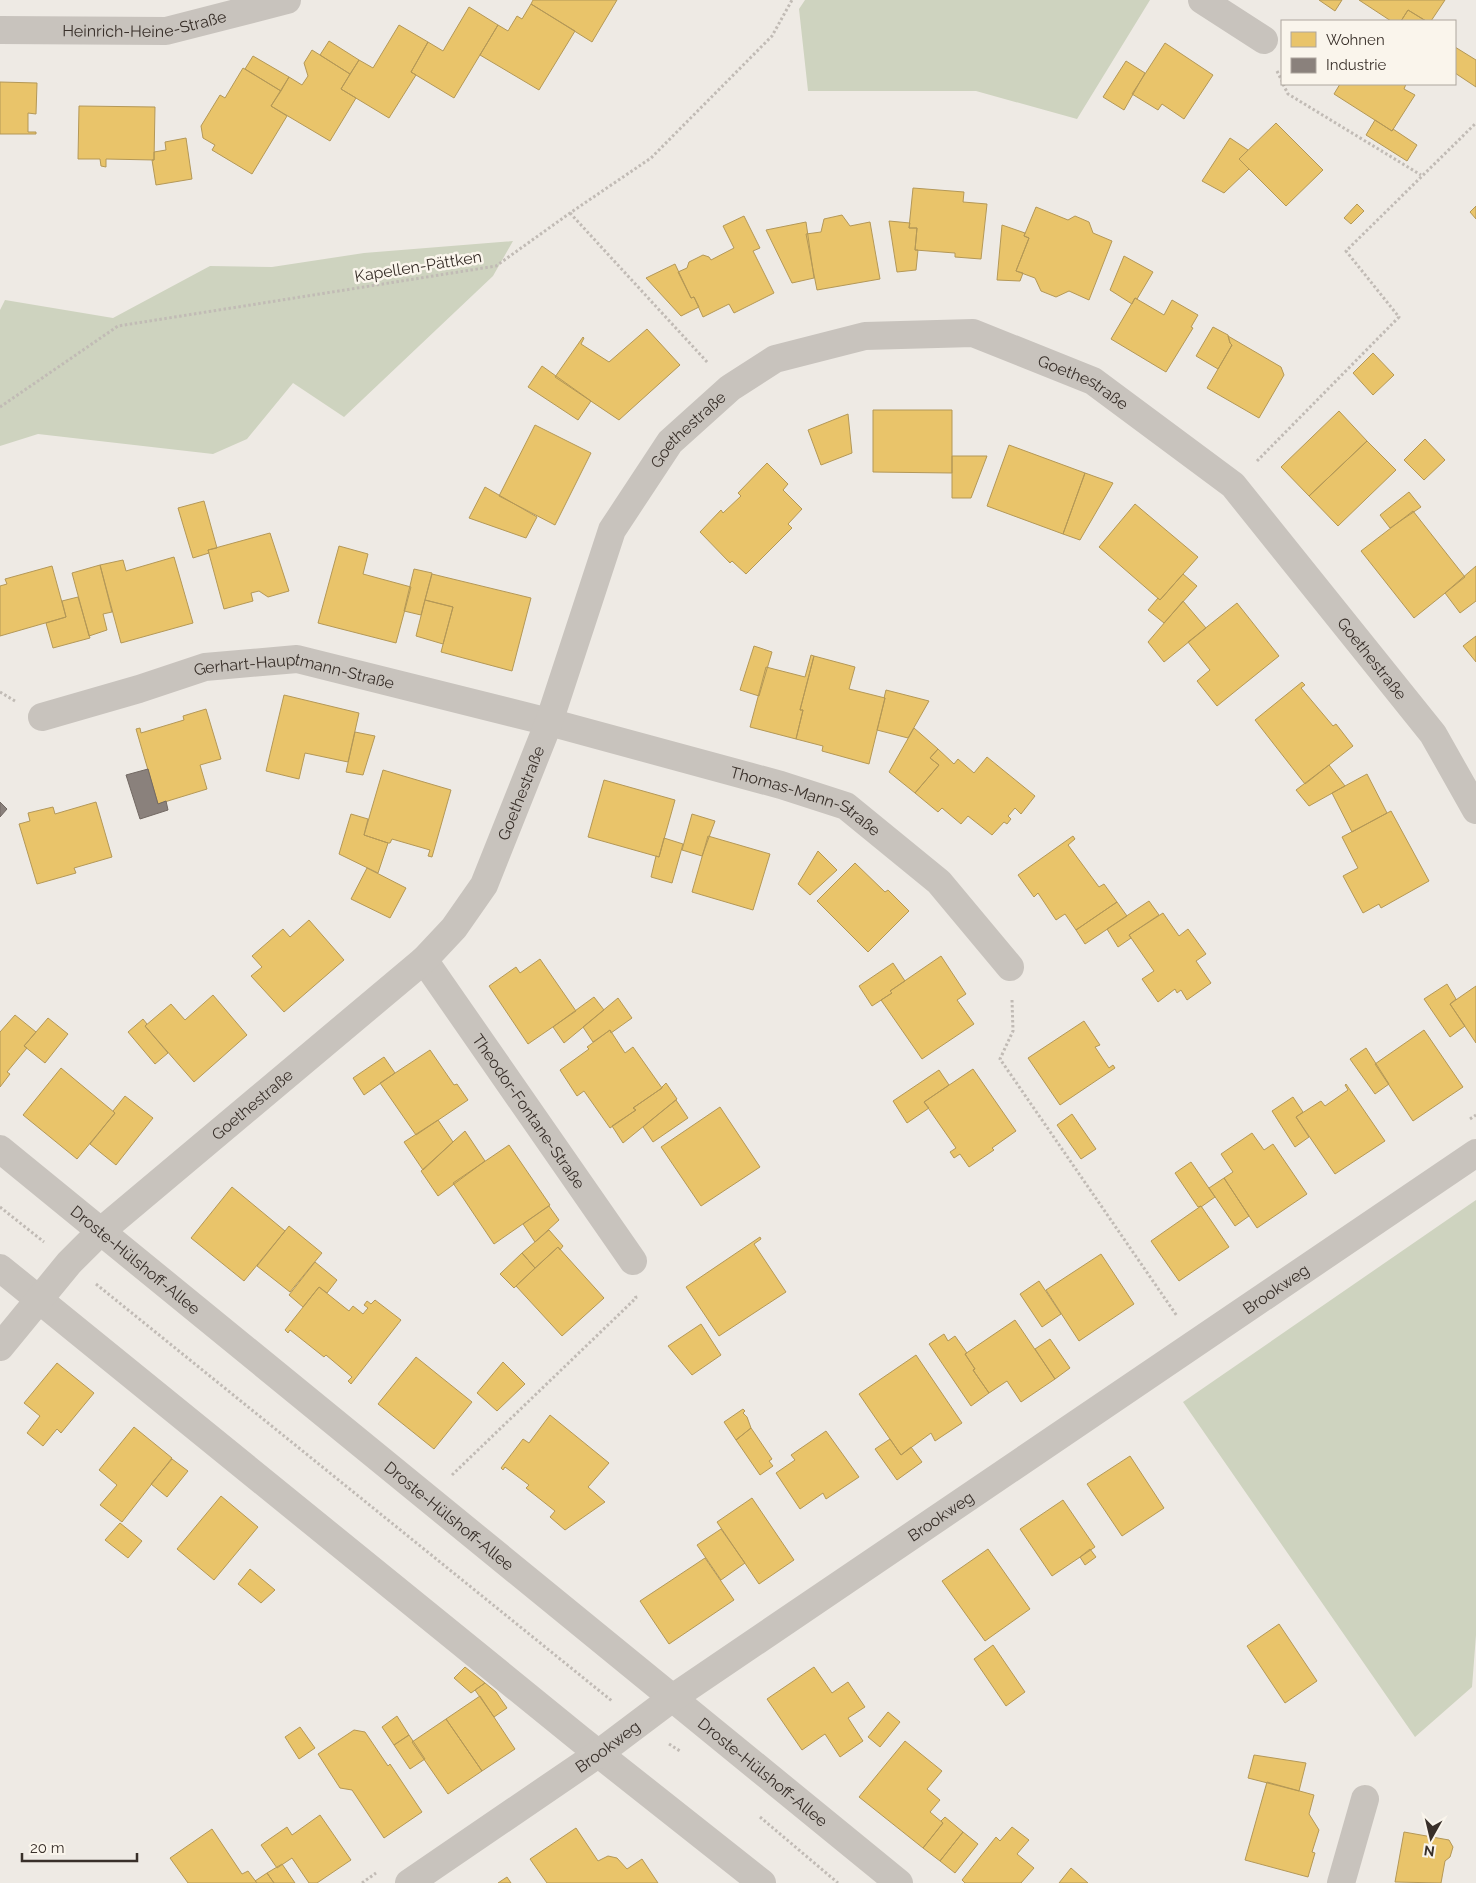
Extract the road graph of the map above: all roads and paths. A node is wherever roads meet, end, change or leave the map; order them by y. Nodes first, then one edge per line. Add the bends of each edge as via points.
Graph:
1 (287, 0) edge
2 (792, 0) edge
3 (1202, 0) edge
4 (0, 30) edge
5 (1264, 40) dead end
6 (1284, 85) edge
7 (1476, 123) edge
8 (1421, 175) junction
9 (570, 212) junction
10 (730, 388) junction
11 (0, 407) edge
12 (1233, 485) junction
13 (42, 717) dead end
14 (549, 722) junction
15 (1476, 810) edge
16 (424, 960) junction
17 (1010, 967) joint
18 (0, 1150) edge
19 (1476, 1153) edge
20 (0, 1207) edge
21 (100, 1232) junction
22 (633, 1261) joint
23 (69, 1263) junction
24 (0, 1268) edge
25 (39, 1300) junction
26 (1196, 1343) junction
27 (0, 1347) edge
28 (427, 1499) junction
29 (671, 1699) junction
30 (638, 1722) junction
31 (598, 1754) junction
32 (685, 1755) dead end
33 (1365, 1799) dead end
34 (758, 1815) dead end
35 (409, 1883) edge
36 (762, 1883) edge
37 (838, 1883) edge
38 (899, 1883) edge
39 (1341, 1883) edge

1 - 4 street, Heinrich-Heine-Straße via 166,31
2 - 9 path, Kapellen-Pättken via 772,36 651,158
3 - 5 street
6 - 8 path via 1288,94
7 - 8 path
8 - 12 path via 1346,251 1399,317
9 - 10 path
9 - 11 path, Kapellen-Pättken via 496,266 118,326
10 - 12 street, Goethestraße via 775,359 865,336 973,333 1093,381
10 - 14 street, Goethestraße via 670,442 612,530
12 - 15 street, Goethestraße via 1433,734
13 - 14 street, Gerhart-Hauptmann-Straße via 205,667 297,659
14 - 16 street, Goethestraße via 484,885 454,928
14 - 17 street, Thomas-Mann-Straße via 781,785 846,806 939,882
16 - 21 street, Goethestraße
16 - 22 street, Theodor-Fontane-Straße
17 - 26 path via 1014,1031 1000,1059
18 - 21 street, Droste-Hülshoff-Allee
19 - 26 street, Brookweg
20 - 23 path
21 - 23 street, Goethestraße
21 - 28 street, Droste-Hülshoff-Allee
22 - 28 path via 636,1298
23 - 25 street, Goethestraße
23 - 30 path
24 - 25 street
25 - 27 street, Goethestraße
25 - 31 street
26 - 29 street, Brookweg
28 - 29 street, Droste-Hülshoff-Allee
29 - 30 street, Brookweg
29 - 38 street, Droste-Hülshoff-Allee
30 - 31 street, Brookweg
30 - 32 path
31 - 35 street, Brookweg
31 - 36 street
33 - 39 street
34 - 37 path

